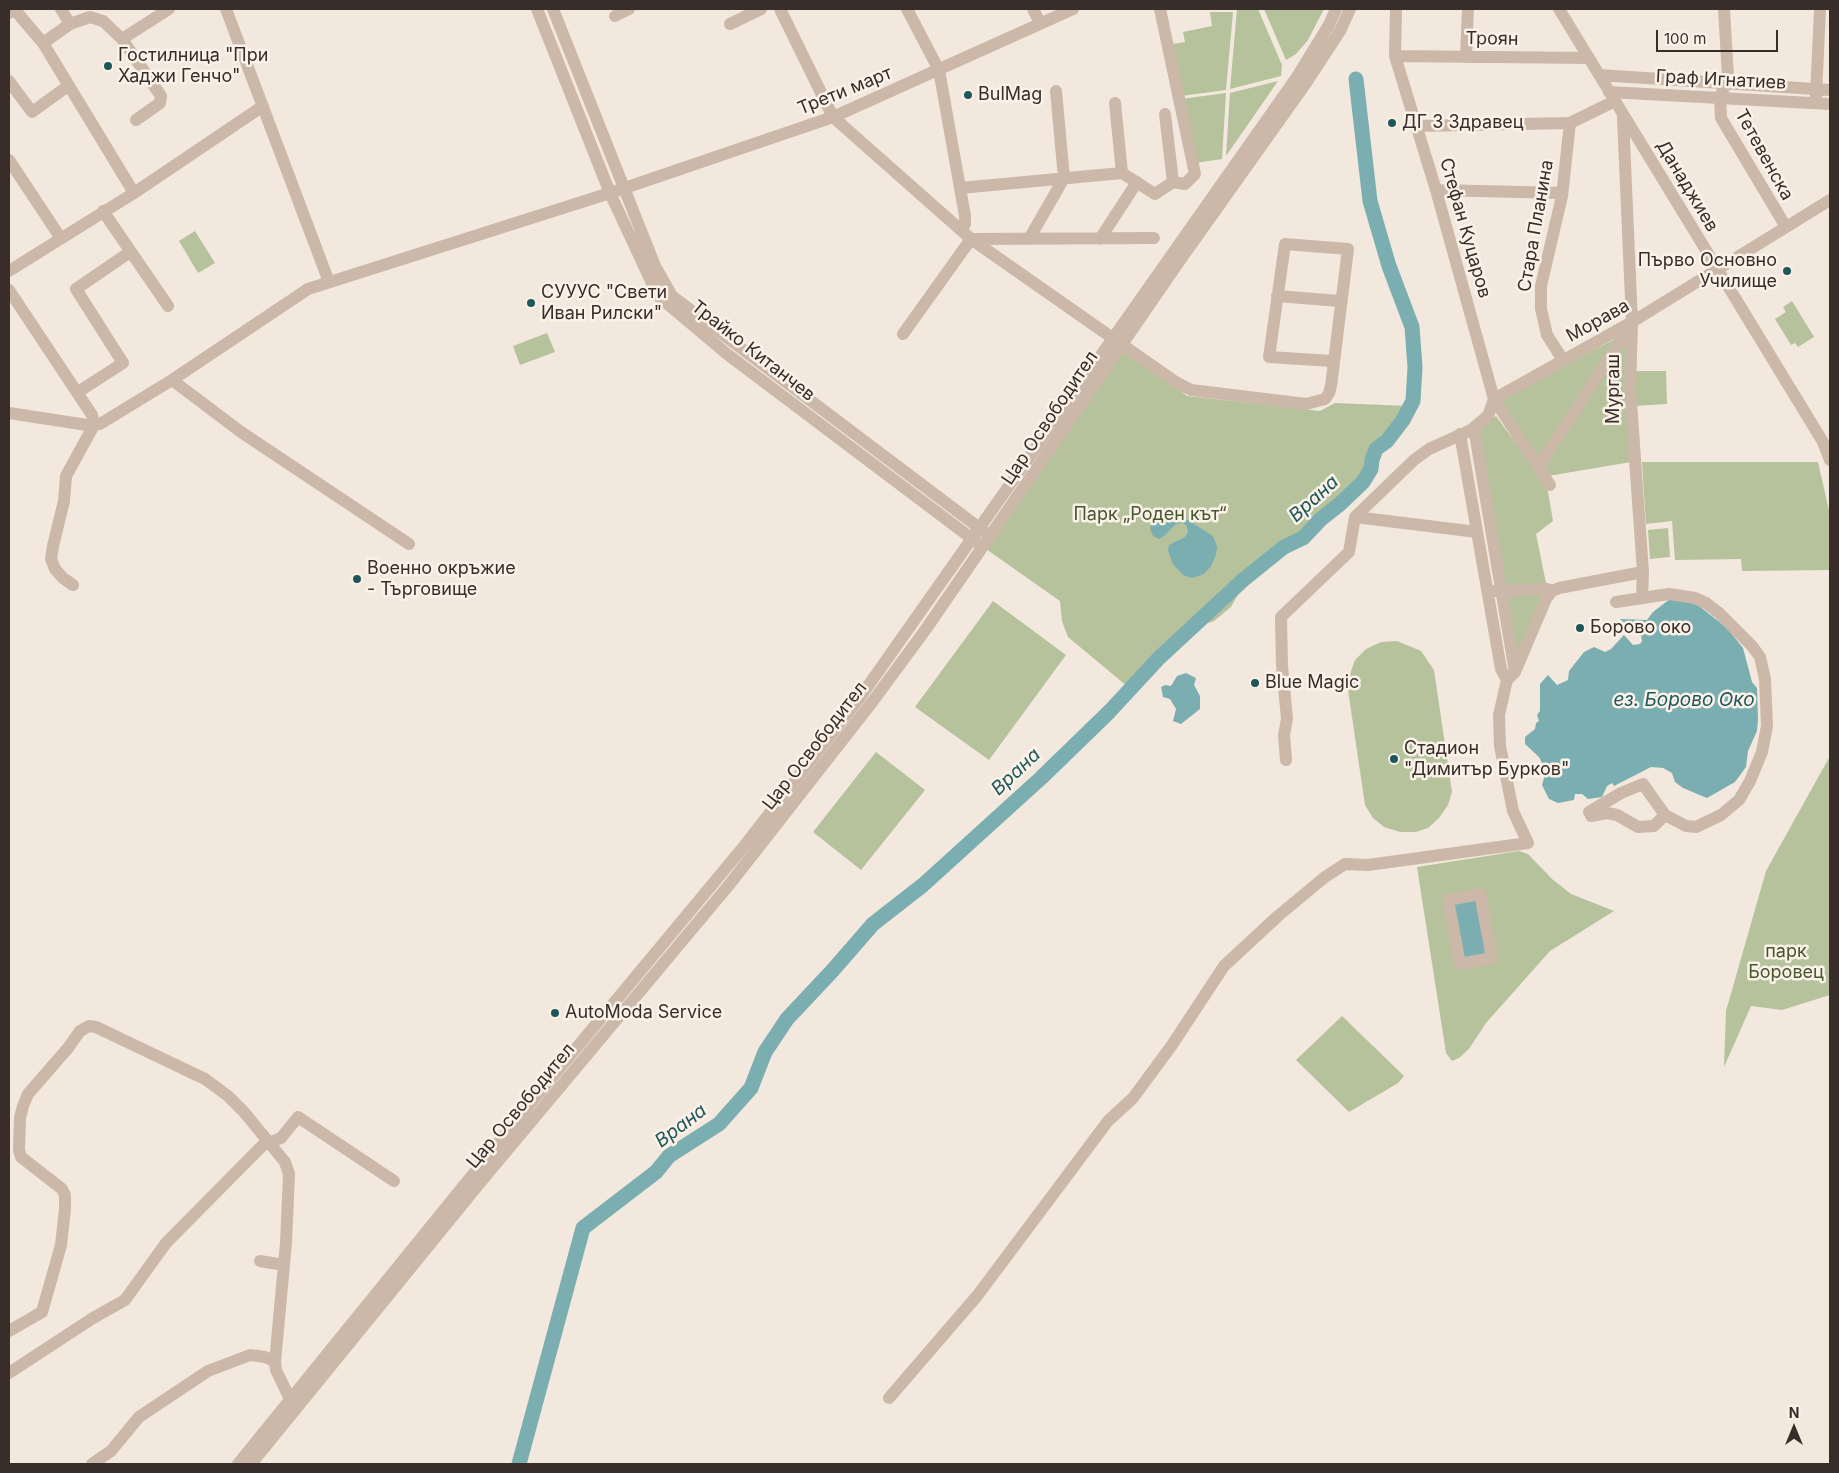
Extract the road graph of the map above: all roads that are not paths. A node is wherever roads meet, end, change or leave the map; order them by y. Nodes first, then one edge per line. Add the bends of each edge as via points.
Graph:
1 (61, 9) edge
2 (168, 9) edge
3 (226, 9) edge
4 (537, 9) edge
5 (553, 9) edge
6 (629, 9) edge
7 (761, 9) edge
8 (780, 9) edge
9 (907, 9) edge
10 (1033, 9) edge
11 (1073, 9) edge
12 (1160, 9) edge
13 (1336, 9) edge
14 (1350, 9) edge
15 (1396, 9) edge
16 (1468, 9) edge
17 (1559, 9) edge
18 (1724, 9) edge
19 (1820, 9) edge
20 (9, 13) edge
21 (615, 16) dead end
22 (1040, 23) junction
23 (70, 24) junction
24 (730, 24) dead end
25 (122, 39) junction
26 (43, 43) junction
27 (1395, 56) junction
28 (1466, 56) junction
29 (1589, 58) junction
30 (939, 70) junction
31 (1599, 75) junction
32 (9, 81) edge
33 (1725, 83) junction
34 (68, 86) junction
35 (1816, 89) junction
36 (1830, 90) edge
37 (1056, 91) dead end
38 (1612, 96) junction
39 (1720, 98) junction
40 (1115, 103) dead end
41 (1816, 103) junction
42 (1830, 104) edge
43 (263, 106) junction
44 (1165, 114) dead end
45 (1623, 115) junction
46 (833, 117) junction
47 (136, 120) dead end
48 (1570, 123) junction
49 (1417, 126) junction
50 (9, 160) edge
51 (1122, 173) junction
52 (1064, 178) junction
53 (1137, 182) junction
54 (1173, 182) junction
55 (960, 188) junction
56 (623, 189) junction
57 (1436, 190) junction
58 (134, 193) junction
59 (610, 193) junction
60 (1562, 193) junction
61 (1830, 200) edge
62 (103, 211) junction
63 (1786, 227) junction
64 (961, 229) junction
65 (60, 237) junction
66 (1154, 238) dead end
67 (971, 239) junction
68 (1029, 239) junction
69 (1100, 239) junction
70 (130, 252) junction
71 (1717, 269) junction
72 (9, 271) edge
73 (330, 282) junction
74 (9, 290) edge
75 (1277, 296) junction
76 (1340, 301) junction
77 (168, 306) dead end
78 (1632, 322) junction
79 (903, 334) dead end
80 (1118, 341) junction
81 (1563, 360) junction
82 (1332, 361) junction
83 (172, 380) junction
84 (78, 392) junction
85 (1494, 399) junction
86 (9, 413) edge
87 (94, 425) junction
88 (1474, 428) junction
89 (1460, 434) junction
90 (1826, 440) edge
91 (1477, 448) junction
92 (1464, 452) junction
93 (1830, 460) edge
94 (1538, 468) junction
95 (1550, 485) dead end
96 (1486, 502) junction
97 (1472, 504) junction
98 (1355, 517) junction
99 (1478, 535) junction
100 (1491, 536) junction
101 (981, 538) junction
102 (409, 544) dead end
103 (1642, 572) junction
104 (73, 585) dead end
105 (1500, 590) junction
106 (1552, 591) junction
107 (1486, 592) junction
108 (1642, 597) junction
109 (1616, 602) dead end
110 (1509, 671) junction
111 (1286, 760) dead end
112 (1665, 815) junction
113 (1448, 900) joint
114 (270, 1142) junction
115 (394, 1182) dead end
116 (260, 1261) dead end
117 (284, 1265) junction
118 (9, 1331) edge
119 (275, 1362) junction
120 (9, 1374) edge
121 (889, 1398) dead end
122 (290, 1399) junction
123 (92, 1464) edge
124 (238, 1464) edge
125 (251, 1464) edge

1 - 23 street
2 - 25 street
3 - 43 street
4 - 59 street, Трайко Китанчев
5 - 56 street, Трайко Китанчев
6 - 21 street
7 - 24 street
8 - 46 street
9 - 30 street
10 - 22 street
11 - 22 street, Трети март
12 - 54 street via 1195,174 1185,184
13 - 80 street, Цар Освободител via 1297,77
14 - 80 street, Цар Освободител via 1340,31 1306,83
15 - 27 street, Стефан Куцаров
16 - 28 street
17 - 29 street, Данаджиев
18 - 33 street via 1728,77
19 - 35 street
20 - 26 street via 15,10
22 - 30 street, Трети март
23 - 25 street via 90,17 103,21
23 - 26 street
25 - 47 street via 162,100
26 - 34 street
27 - 28 street, Троян
27 - 49 street, Стефан Куцаров
28 - 29 street, Троян
29 - 31 street, Данаджиев
30 - 46 street, Трети март
30 - 55 street
31 - 33 street, Граф Игнатиев
31 - 38 street, Данаджиев
32 - 34 street via 32,112
33 - 35 street, Граф Игнатиев
33 - 39 street
34 - 58 street
35 - 36 street, Граф Игнатиев
35 - 41 street
37 - 52 street
38 - 39 street, Граф Игнатиев
38 - 45 street, Данаджиев
38 - 48 street
39 - 41 street, Граф Игнатиев
39 - 63 street, Тетевенска via 1724,126
40 - 51 street
41 - 42 street, Граф Игнатиев
43 - 58 street
43 - 73 street
44 - 54 street
45 - 71 street, Данаджиев
45 - 78 street, Мургаш
46 - 56 street, Трети март
46 - 64 street
48 - 49 street
48 - 60 street, Стара Планина
49 - 57 street, Стефан Куцаров
50 - 65 street
51 - 52 street
51 - 53 street
52 - 55 street
52 - 68 street
53 - 54 street via 1155,194
53 - 69 street
55 - 64 street via 965,216
56 - 59 street, Трети март
56 - 101 street, Трайко Китанчев via 660,279 682,306
57 - 60 street
57 - 85 street, Стефан Куцаров
58 - 62 street
59 - 73 street, Трети март
59 - 101 street, Трайко Китанчев via 648,278 658,296 674,312
60 - 81 street, Стара Планина via 1541,286 1540,309 1547,335
61 - 63 street, Морава
62 - 65 street
62 - 70 street
63 - 71 street, Морава
64 - 67 street
65 - 72 street
66 - 69 street
67 - 68 street
67 - 79 street
67 - 80 street
68 - 69 street
70 - 77 street
70 - 84 street via 76,289 123,363
71 - 78 street, Морава
71 - 90 street, Данаджиев
73 - 83 street, Трети март via 294,297
74 - 84 street
75 - 76 street
75 - 76 street via 1285,244 1348,249
75 - 82 street via 1269,357
76 - 82 street
78 - 81 street, Морава
78 - 94 street
78 - 103 street, Мургаш via 1630,388
80 - 82 street via 1191,390 1306,404 1325,399 1329,394
80 - 101 street, Цар Освободител
81 - 85 street, Морава
83 - 87 street, Трети март via 106,422
83 - 102 street via 241,432
84 - 87 street via 92,414
85 - 88 street via 1488,416
85 - 94 street, Стефан Куцаров
86 - 87 street
87 - 104 street via 66,476 64,501 53,546 55,568
88 - 89 street
88 - 91 street
89 - 92 street
89 - 98 street via 1428,449 1414,460
90 - 93 street, Данаджиев
91 - 92 street
91 - 96 street
92 - 97 street
94 - 95 street, Стефан Куцаров
96 - 97 street
96 - 100 street
97 - 99 street
98 - 99 street
98 - 111 street via 1350,552 1281,617
99 - 100 street
99 - 107 street
100 - 105 street
101 - 122 street, Цар Освободител via 745,845
101 - 125 street, Цар Освободител via 873,701 729,885 478,1184
103 - 106 street
103 - 108 street, Мургаш
105 - 106 street
105 - 107 street
105 - 110 street
106 - 110 street
107 - 110 street
108 - 109 street
108 - 112 street via 1669,594 1706,603 1752,646 1760,658 1765,679 1767,726 1762,752 1738,800 1721,815 1696,827 1686,826
110 - 121 street via 1499,715 1500,746 1513,811 1528,843 1368,865 1345,864 1278,916 1224,966 1133,1098 1108,1121 977,1296
112 - 112 street via 1654,826 1638,827 1617,815 1590,814 1621,793 1643,784
113 - 113 street via 1480,894 1492,958 1460,964
114 - 115 street via 281,1138 293,1120 303,1118
114 - 117 street via 285,1162 289,1174
114 - 118 street via 228,1096 205,1079 96,1027 84,1027 28,1094 20,1118 21,1157 62,1189 65,1209 61,1245 42,1312
114 - 120 street via 263,1145 166,1243 125,1300
116 - 117 street
117 - 119 street
119 - 122 street
119 - 123 street via 250,1355 208,1371 139,1417 111,1451
122 - 124 street, Цар Освободител

